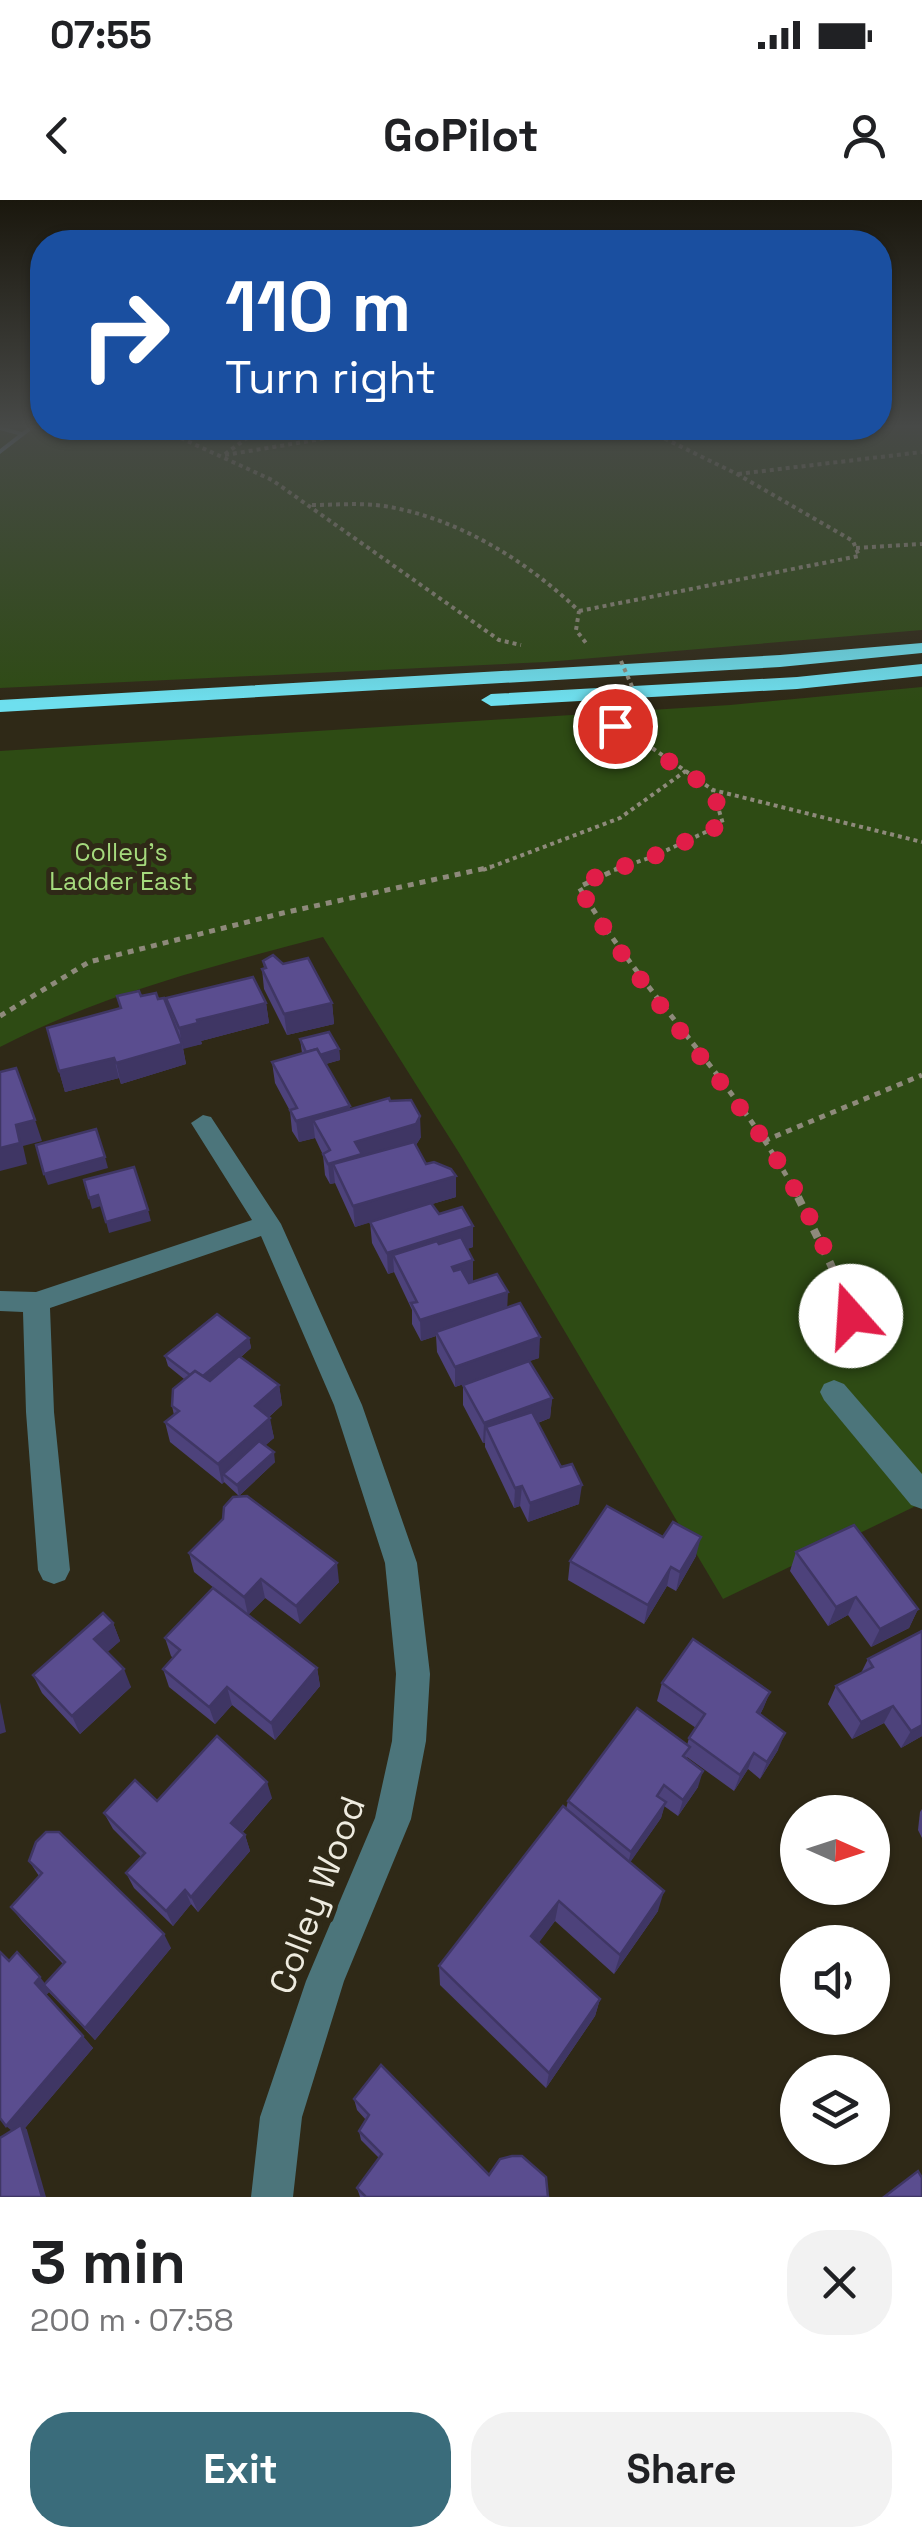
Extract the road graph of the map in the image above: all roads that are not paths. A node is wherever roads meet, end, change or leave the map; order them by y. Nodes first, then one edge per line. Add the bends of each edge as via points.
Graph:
1 (922, 648) edge
2 (922, 670) edge
3 (470, 701) dead end
4 (1, 720) edge
5 (203, 1124) dead end
6 (268, 1224) junction
7 (0, 1301) edge
8 (36, 1302) junction
9 (834, 1392) road end
10 (922, 1496) edge
11 (54, 1570) dead end
12 (272, 2197) edge

1 - 4 highway
2 - 3 highway
5 - 6 street, Colley Wood
6 - 8 street
6 - 12 street, Colley Wood via 348,1405 401,1564 414,1674 393,1819 325,1982 281,2117
7 - 8 street
8 - 11 street
9 - 10 street

